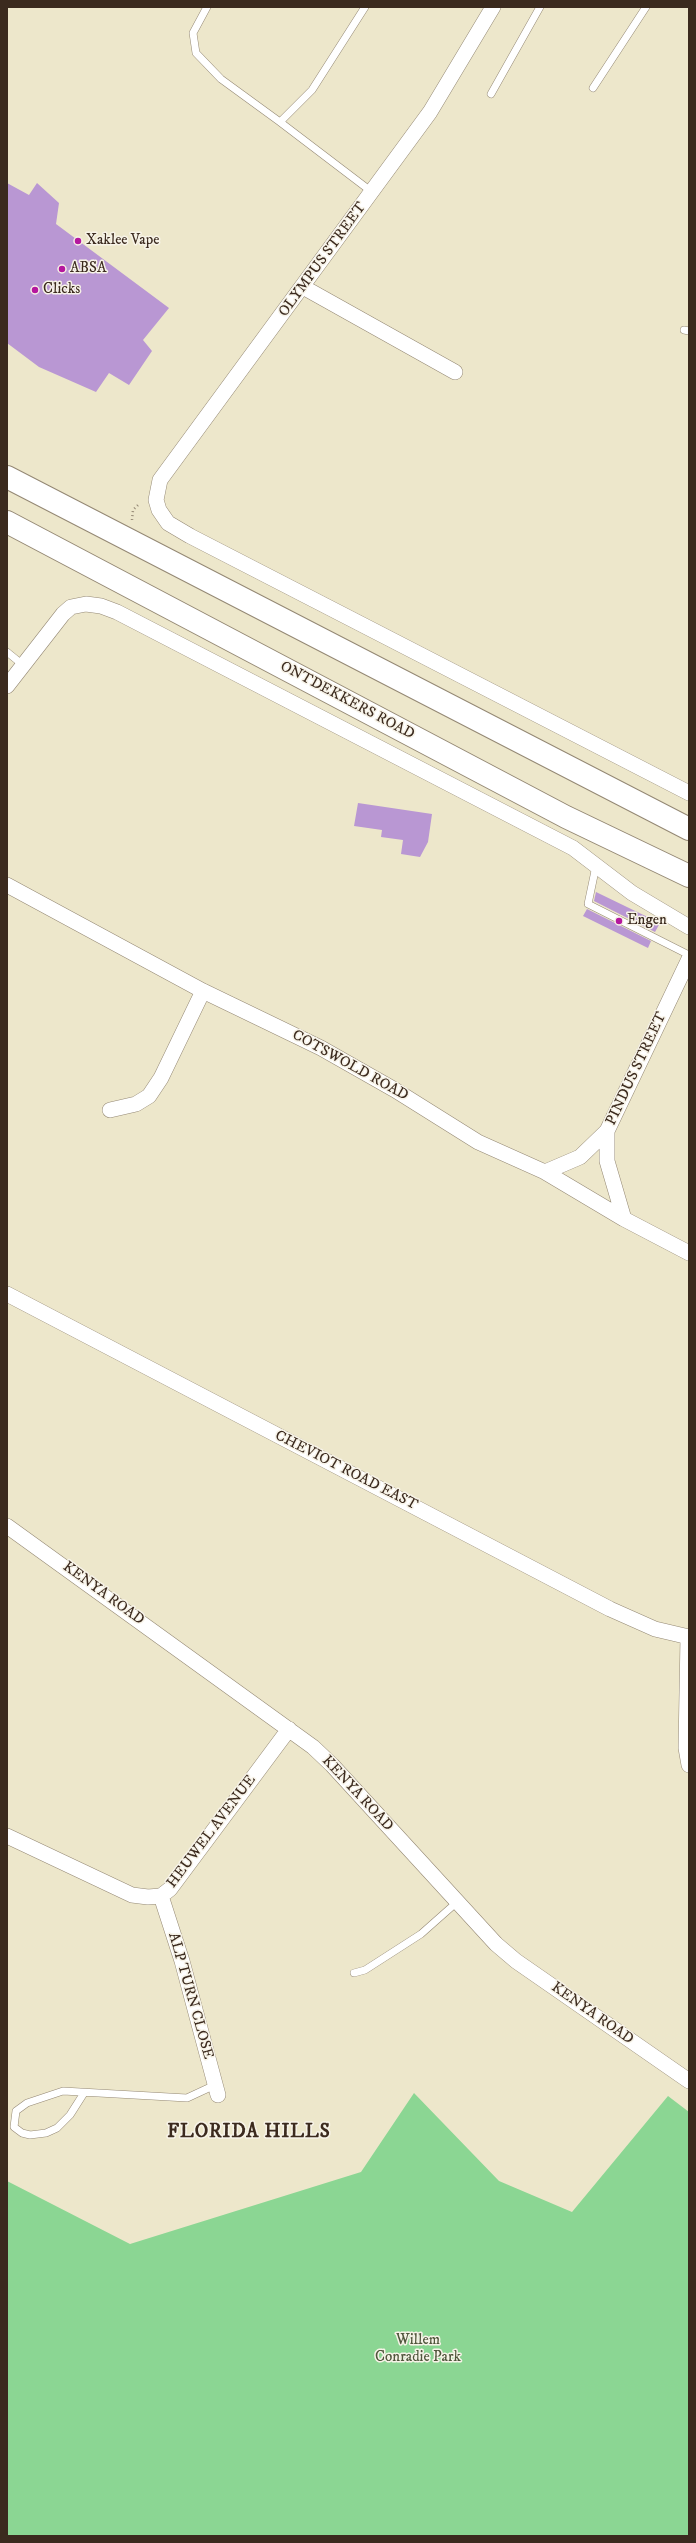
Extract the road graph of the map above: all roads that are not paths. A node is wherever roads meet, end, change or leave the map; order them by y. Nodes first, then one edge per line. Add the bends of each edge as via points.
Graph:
1 (207, 7) edge
2 (365, 7) edge
3 (492, 7) edge
4 (540, 7) edge
5 (646, 7) edge
6 (593, 88) dead end
7 (491, 94) dead end
8 (280, 122) junction
9 (372, 192) junction
10 (303, 287) junction
11 (455, 372) dead end
12 (7, 477) edge
13 (7, 522) edge
14 (7, 652) edge
15 (23, 665) junction
16 (7, 686) edge
17 (689, 793) edge
18 (689, 829) edge
19 (596, 866) junction
20 (689, 876) edge
21 (7, 885) edge
22 (689, 927) edge
23 (689, 955) edge
24 (689, 959) edge
25 (203, 991) junction
26 (110, 1110) dead end
27 (607, 1131) junction
28 (545, 1172) junction
29 (624, 1219) junction
30 (689, 1253) edge
31 (7, 1294) edge
32 (7, 1526) edge
33 (688, 1637) edge
34 (289, 1728) junction
35 (689, 1765) edge
36 (7, 1836) edge
37 (161, 1896) junction
38 (456, 1903) junction
39 (354, 1973) dead end
40 (689, 2081) edge
41 (216, 2090) joint
42 (84, 2093) junction

1 - 8 lane via 193,33 196,53 221,79
2 - 8 lane via 312,90
3 - 9 street, OLYMPUS STREET via 430,112
4 - 7 lane
5 - 6 lane
8 - 9 lane
9 - 10 street, OLYMPUS STREET
10 - 11 street
10 - 17 street, OLYMPUS STREET via 160,480 156,500 168,523
12 - 18 main road
13 - 20 main road, ONTDEKKERS ROAD via 566,817
14 - 15 lane
15 - 16 street
15 - 19 street, ONTDEKKERS ROAD via 54,623 71,607 93,604 117,612 572,848
19 - 22 street, ONTDEKKERS ROAD via 632,893
19 - 23 lane via 588,904
21 - 25 street, COTSWOLD ROAD
24 - 27 street, PINDUS STREET
25 - 26 street via 161,1078 149,1096 136,1104
25 - 28 street, COTSWOLD ROAD via 321,1048 478,1142
27 - 28 street, PINDUS STREET via 580,1157
27 - 29 street via 607,1161
28 - 29 street, COTSWOLD ROAD
29 - 30 street, COTSWOLD ROAD
31 - 33 street, CHEVIOT ROAD EAST via 610,1609 655,1629
32 - 34 street, KENYA ROAD
33 - 35 street via 686,1748
34 - 37 street, HEUWEL AVENUE via 170,1889
34 - 38 street, KENYA ROAD via 332,1765
36 - 37 street, HEUWEL AVENUE via 132,1895
37 - 41 street, ALP TURN CLOSE via 182,1961
38 - 39 lane via 421,1934 365,1970
38 - 40 street, KENYA ROAD via 481,1930 516,1961
41 - 42 lane via 187,2098
42 - 42 lane via 70,2115 57,2128 46,2134 30,2135 14,2127 16,2111 27,2103 63,2091

